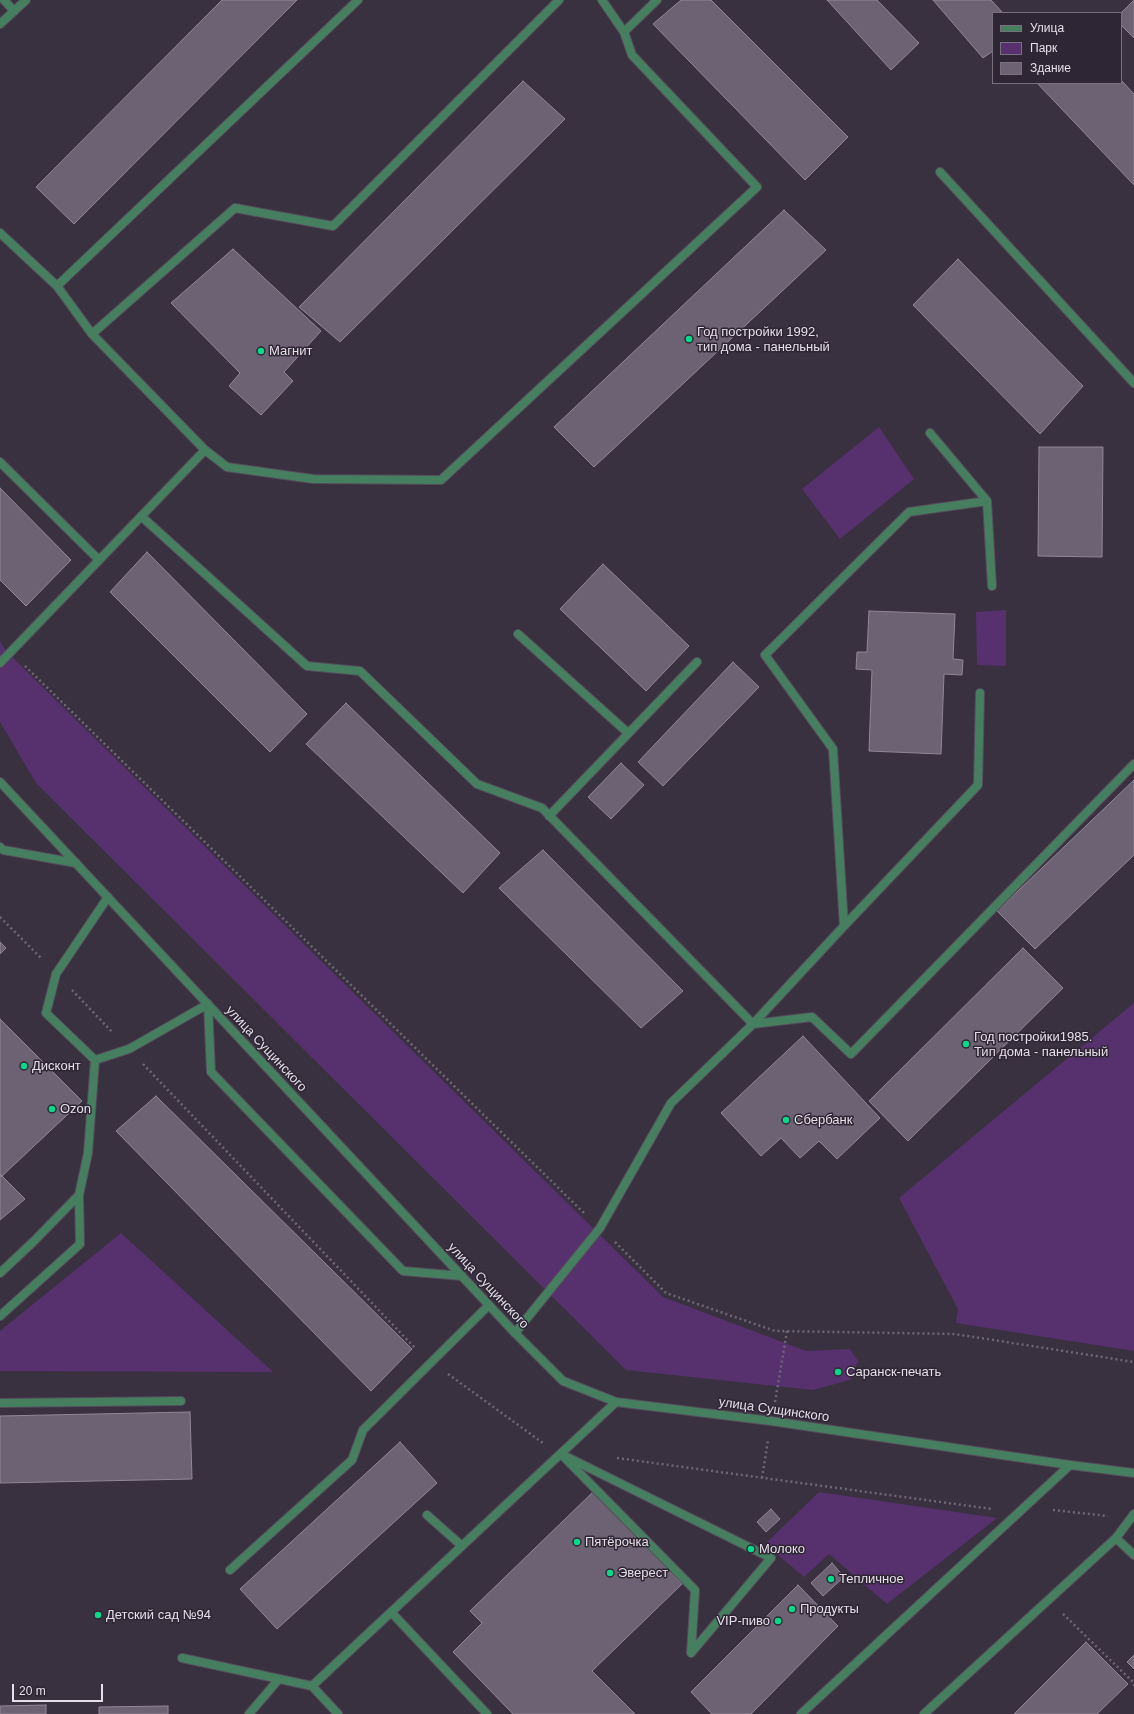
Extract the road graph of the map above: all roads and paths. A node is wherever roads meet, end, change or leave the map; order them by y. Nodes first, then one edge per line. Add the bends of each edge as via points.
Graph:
1 (4, 0) edge
2 (26, 0) edge
3 (358, 0) edge
4 (559, 0) edge
5 (602, 0) edge
6 (657, 0) edge
7 (14, 11) junction
8 (0, 24) edge
9 (624, 32) junction
10 (940, 172) dead end
11 (0, 233) edge
12 (57, 286) junction
13 (92, 334) junction
14 (1134, 383) edge
15 (930, 432) dead end
16 (205, 450) junction
17 (0, 462) edge
18 (987, 501) junction
19 (142, 516) junction
20 (99, 560) junction
21 (992, 586) dead end
22 (518, 634) dead end
23 (11, 652) junction
24 (697, 662) dead end
25 (0, 663) edge
26 (980, 693) dead end
27 (628, 733) junction
28 (1134, 764) edge
29 (0, 782) edge
30 (549, 816) junction
31 (0, 847) edge
32 (76, 863) junction
33 (108, 897) junction
34 (0, 917) edge
35 (844, 926) junction
36 (56, 974) junction
37 (208, 1004) junction
38 (753, 1024) junction
39 (129, 1049) junction
40 (95, 1060) junction
41 (80, 1195) junction
42 (600, 1228) junction
43 (0, 1273) edge
44 (462, 1276) junction
45 (489, 1305) junction
46 (0, 1316) edge
47 (515, 1333) junction
48 (430, 1362) junction
49 (1134, 1362) edge
50 (181, 1401) dead end
51 (616, 1402) junction
52 (0, 1403) edge
53 (561, 1454) junction
54 (616, 1457) dead end
55 (1070, 1465) junction
56 (1134, 1473) edge
57 (1022, 1510) junction
58 (427, 1515) dead end
59 (1134, 1515) edge
60 (1116, 1538) junction
61 (462, 1546) junction
62 (1134, 1555) edge
63 (230, 1570) dead end
64 (1049, 1600) junction
65 (391, 1612) junction
66 (182, 1658) dead end
67 (279, 1679) junction
68 (312, 1686) junction
69 (1134, 1688) edge
70 (249, 1714) edge
71 (338, 1714) edge
72 (487, 1714) edge
73 (802, 1714) edge
74 (924, 1714) edge

1 - 7 street
2 - 7 street
3 - 12 street
4 - 13 street via 333,226 235,208
5 - 9 street
6 - 9 street
7 - 8 street
9 - 16 street via 632,55 756,186 441,480 313,479 227,467
10 - 14 street
11 - 12 street
12 - 13 street
13 - 16 street
15 - 18 street
16 - 19 street
17 - 20 street
18 - 21 street
18 - 35 street via 909,512 765,655 833,749
19 - 20 street
19 - 30 street via 307,666 360,671 477,784 542,808
20 - 23 street
22 - 27 street
23 - 25 street
23 - 42 path
24 - 27 street
26 - 35 street via 978,785
27 - 30 street
28 - 38 street via 851,1054 812,1017
29 - 32 street, улица Сущинского
30 - 38 street
31 - 32 street via 4,850
32 - 33 street, улица Сущинского
33 - 36 street
33 - 37 street, улица Сущинского
34 - 36 path
35 - 38 street
36 - 39 path
36 - 40 street via 46,1013
37 - 39 street
37 - 44 street, улица Сущинского
37 - 44 street via 212,1072 403,1271
38 - 42 street via 671,1103
39 - 40 street
39 - 48 path
40 - 41 street via 88,1153
41 - 43 street
41 - 46 street via 80,1244
42 - 47 street
42 - 49 path via 666,1293 775,1331 955,1334
44 - 45 street, улица Сущинского
45 - 47 street, улица Сущинского
45 - 48 street
47 - 51 street, улица Сущинского via 562,1381
48 - 53 path
48 - 63 street via 363,1430 352,1460
50 - 52 street
51 - 53 street
51 - 55 street, улица Сущинского via 771,1421
53 - 53 street via 695,1590 691,1653 771,1558
53 - 61 street
54 - 57 path via 1002,1510
55 - 56 street, улица Сущинского
55 - 57 street
57 - 59 path via 1038,1508 1114,1516
57 - 73 street
58 - 61 street
59 - 60 street
60 - 62 street
60 - 64 street
61 - 65 street
64 - 69 path via 1134,1683
64 - 74 street
65 - 68 street
65 - 72 street
66 - 67 street
67 - 68 street
67 - 70 street
68 - 71 street

